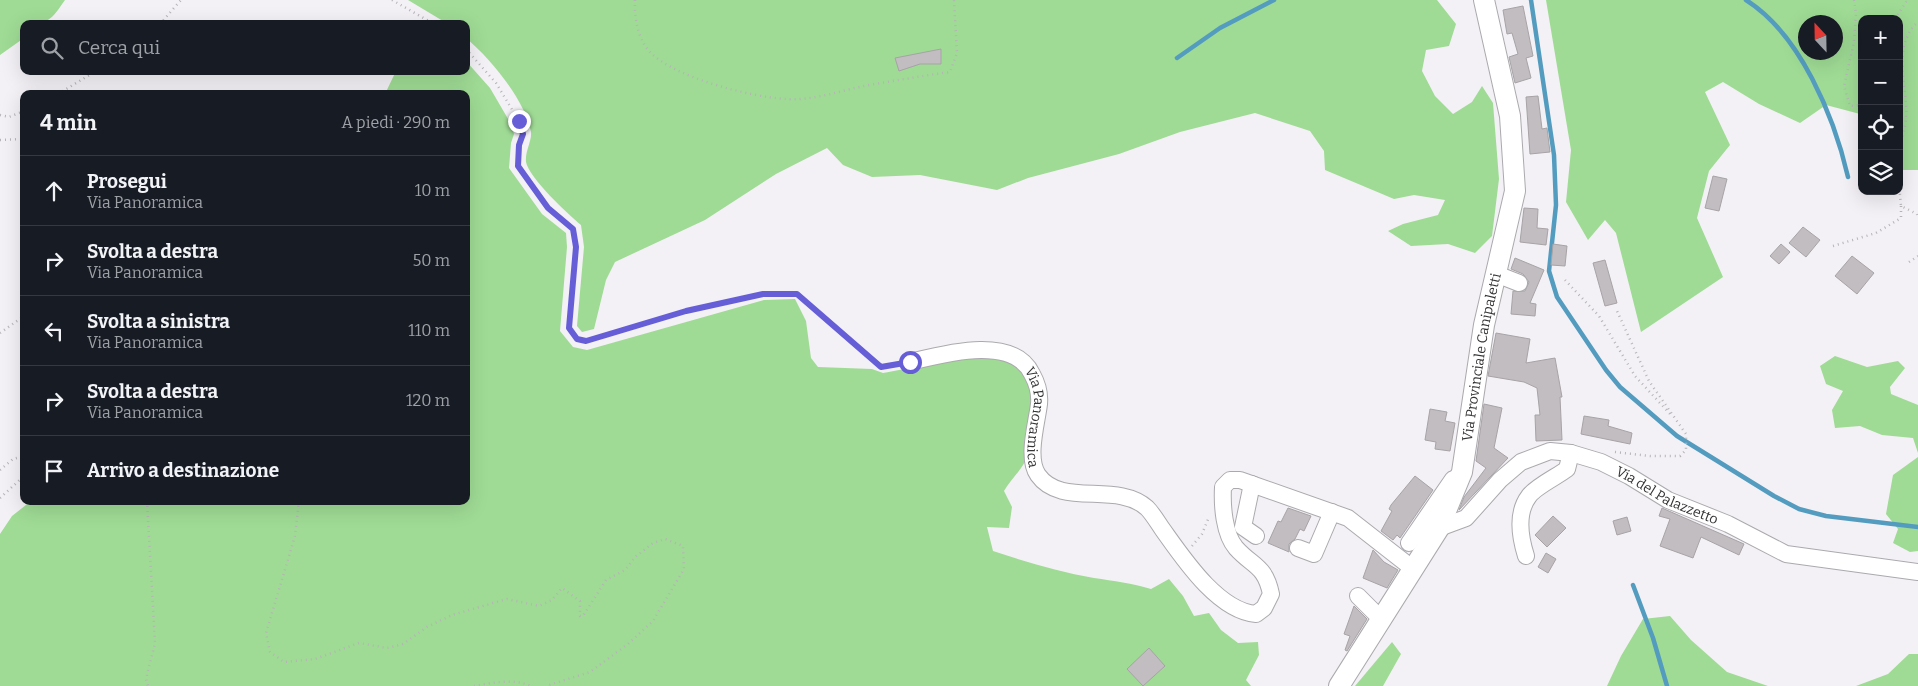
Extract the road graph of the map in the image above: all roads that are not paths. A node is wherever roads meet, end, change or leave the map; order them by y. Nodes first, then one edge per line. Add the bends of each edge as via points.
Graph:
1 (1484, 0) edge
2 (1496, 274) junction
3 (1519, 283) dead end
4 (910, 362) road end
5 (1571, 452) junction
6 (1464, 462) junction
7 (1252, 484) junction
8 (1332, 512) junction
9 (1439, 528) junction
10 (1256, 536) dead end
11 (1409, 543) dead end
12 (1298, 548) dead end
13 (1526, 556) dead end
14 (1412, 568) junction
15 (1918, 572) edge
16 (1358, 596) dead end
17 (1381, 619) junction
18 (1339, 686) edge

1 - 2 main road, Via Provinciale Canipaletti via 1510,116 1516,191
2 - 3 street
2 - 6 main road, Via Provinciale Canipaletti via 1484,325
4 - 7 street, Via Panoramica via 947,353 995,350 1015,356 1029,368 1037,383 1039,403 1034,423 1034,460 1037,474 1049,486 1070,492 1109,494 1137,500 1194,572 1217,595 1245,613 1256,614 1264,608 1271,594 1268,581 1256,563 1236,548 1229,534 1222,499 1223,488 1230,480
5 - 9 street, Via del Palazzetto via 1550,451 1521,462 1466,518
5 - 13 street via 1567,468 1529,495 1522,512 1520,537
5 - 15 street, Via del Palazzetto via 1608,466 1668,500 1728,524 1786,554
6 - 9 main road, Via Provinciale Canipaletti
6 - 11 street
7 - 8 street
7 - 10 street via 1243,527
8 - 12 street via 1314,554
8 - 14 street via 1348,518
9 - 14 main road, Via Provinciale Canipaletti
14 - 17 main road, Via Provinciale Canipaletti
16 - 17 street
17 - 18 main road, Via Provinciale Canipaletti

